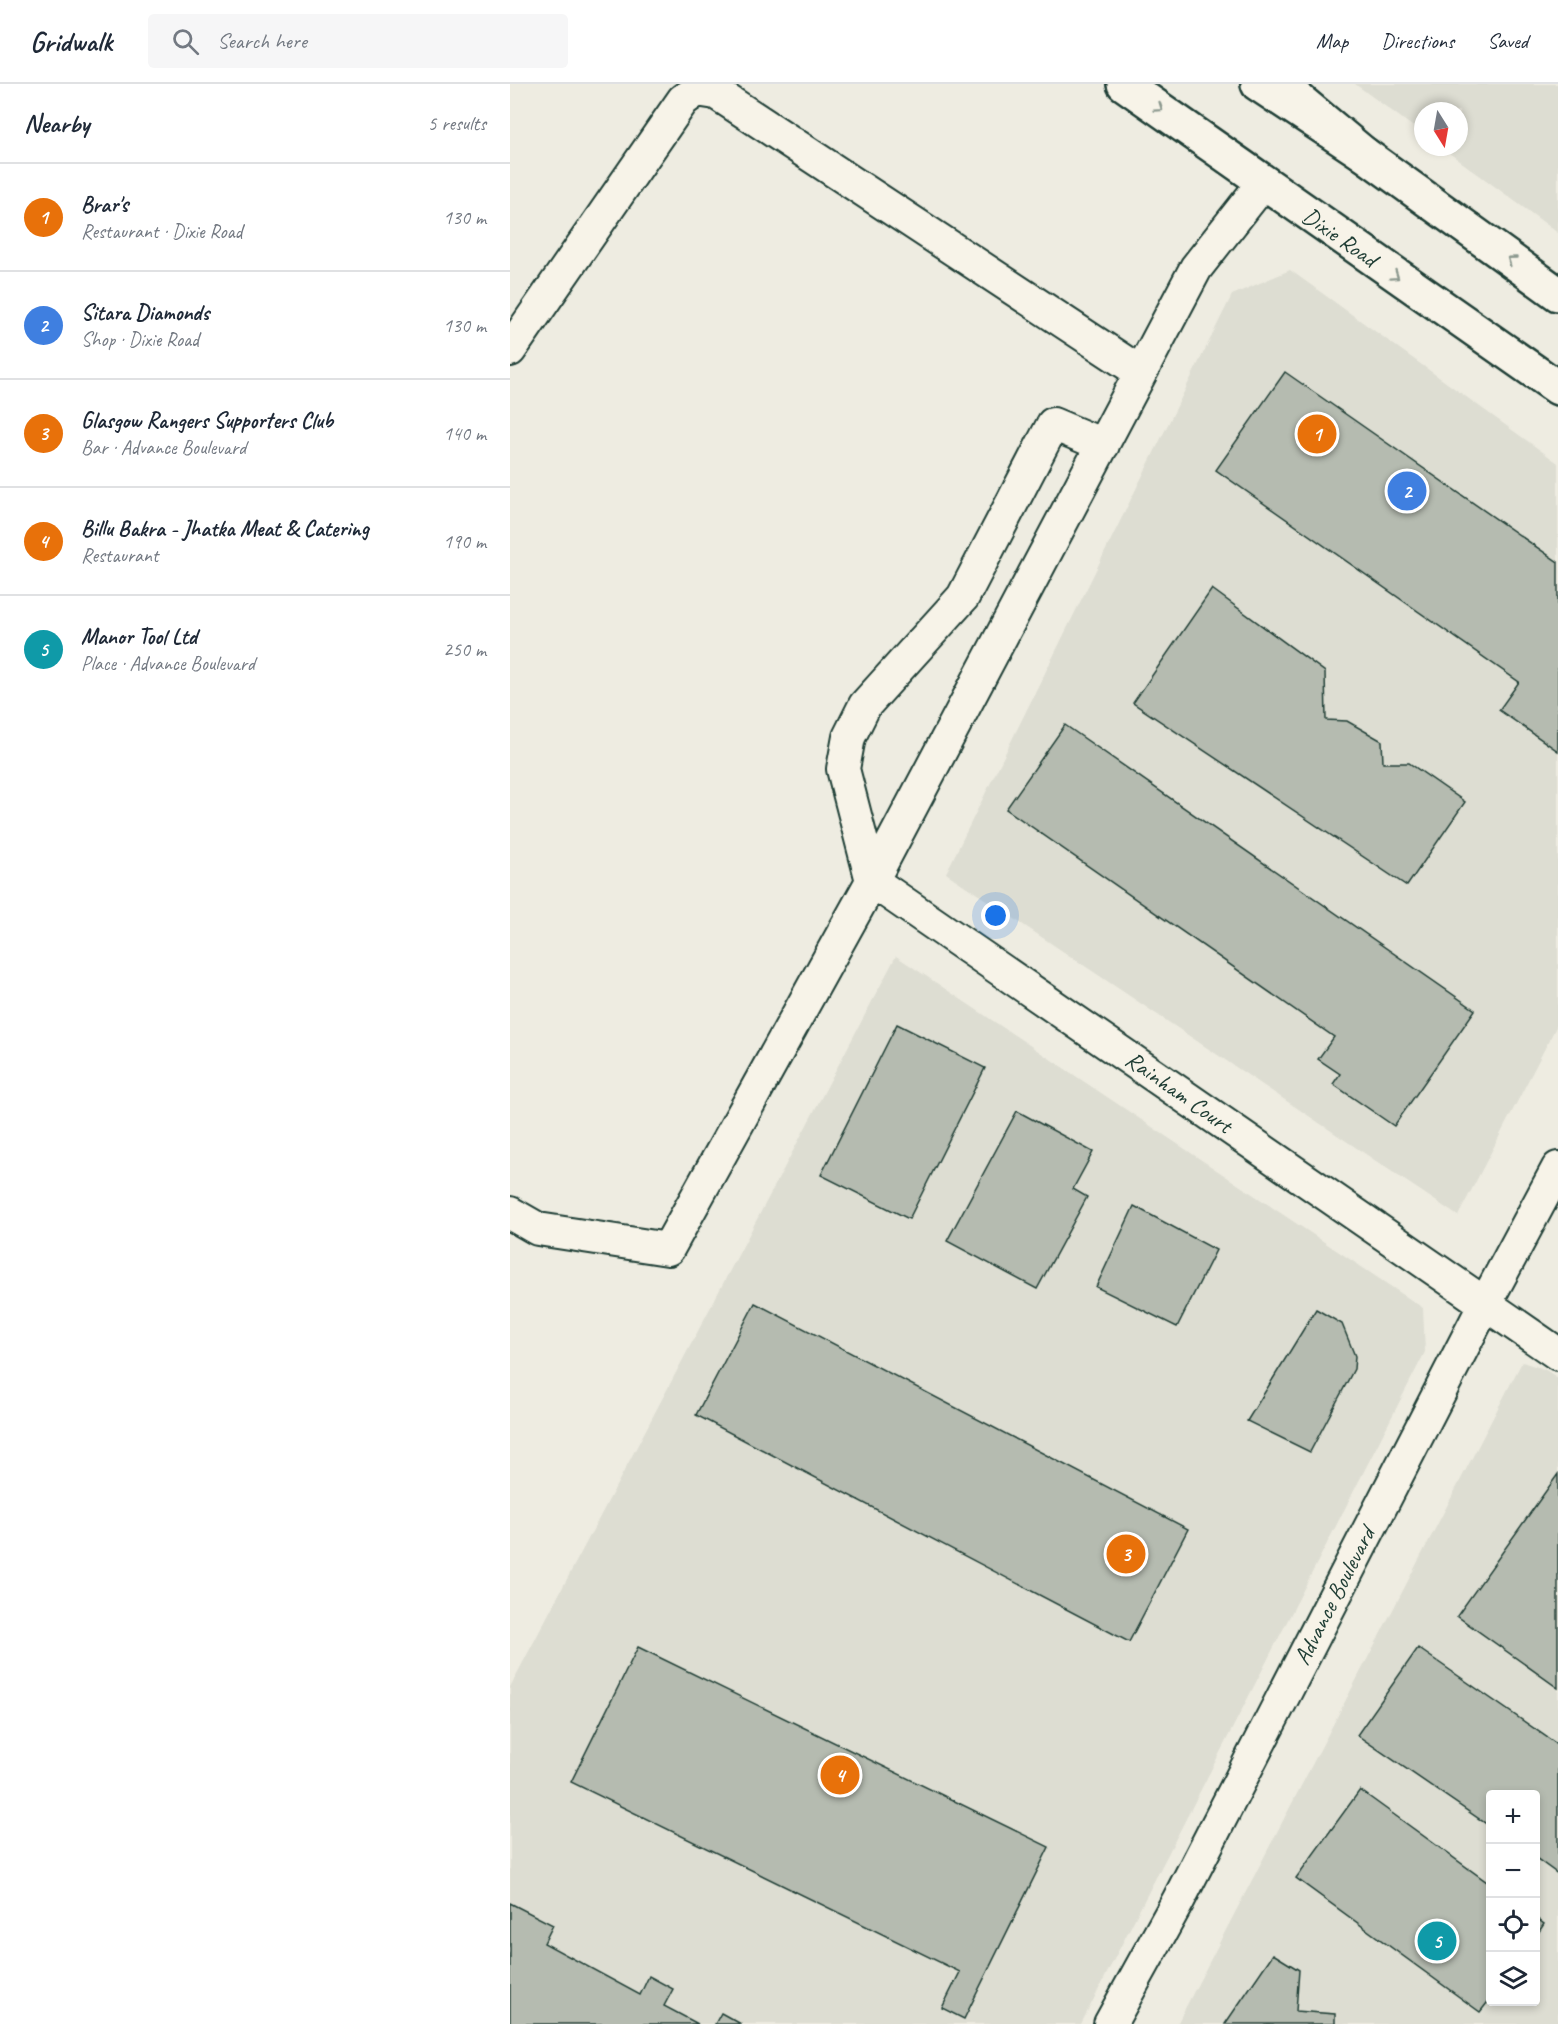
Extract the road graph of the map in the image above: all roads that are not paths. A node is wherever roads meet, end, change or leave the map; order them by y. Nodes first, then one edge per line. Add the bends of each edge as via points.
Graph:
1 (1124, 84) edge
2 (1258, 84) edge
3 (1280, 84) edge
4 (1364, 154) junction
5 (1263, 183) junction
6 (1558, 294) edge
7 (510, 350) edge
8 (1140, 372) junction
9 (1558, 388) edge
10 (1103, 445) junction
11 (872, 881) junction
12 (1558, 1168) edge
13 (510, 1213) edge
14 (1485, 1304) junction
15 (1558, 1354) edge
16 (1110, 2024) edge

1 -> 5 main road, Dixie Road
2 - 4 main road
3 - 4 main road
6 -> 4 main road
5 - 8 street via 1196,268
5 -> 9 main road, Dixie Road
7 - 8 street via 683,100 697,90 716,93
8 - 10 street
10 - 11 street
10 - 11 street via 1053,424 963,597 865,705 849,737 843,769
11 - 13 street via 668,1249 538,1229
11 - 14 street, Rainham Court
12 - 14 street, Advance Boulevard
14 - 15 street, Rainham Court
14 - 16 street, Advance Boulevard via 1178,1901

